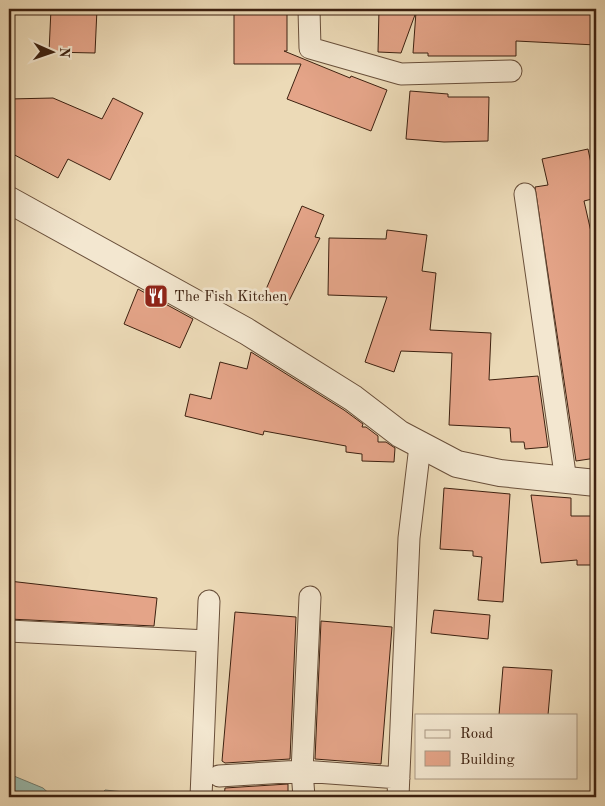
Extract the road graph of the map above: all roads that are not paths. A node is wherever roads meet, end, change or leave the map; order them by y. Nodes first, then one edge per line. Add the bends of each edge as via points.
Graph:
1 (309, 9) edge
2 (511, 71) dead end
3 (526, 194) dead end
4 (9, 200) edge
5 (420, 446) junction
6 (566, 481) junction
7 (596, 483) edge
8 (310, 597) dead end
9 (209, 601) dead end
10 (9, 631) edge
11 (207, 641) junction
12 (302, 771) junction
13 (219, 776) dead end
14 (399, 788) edge
15 (201, 797) edge
16 (304, 797) edge

1 - 2 street via 310,48 401,74
3 - 6 street
4 - 5 street via 246,331 353,398
5 - 6 street via 458,464
5 - 14 street via 408,538
6 - 7 street
8 - 12 street
9 - 11 street
10 - 11 street
11 - 15 street
12 - 13 street
12 - 14 street
12 - 16 street

